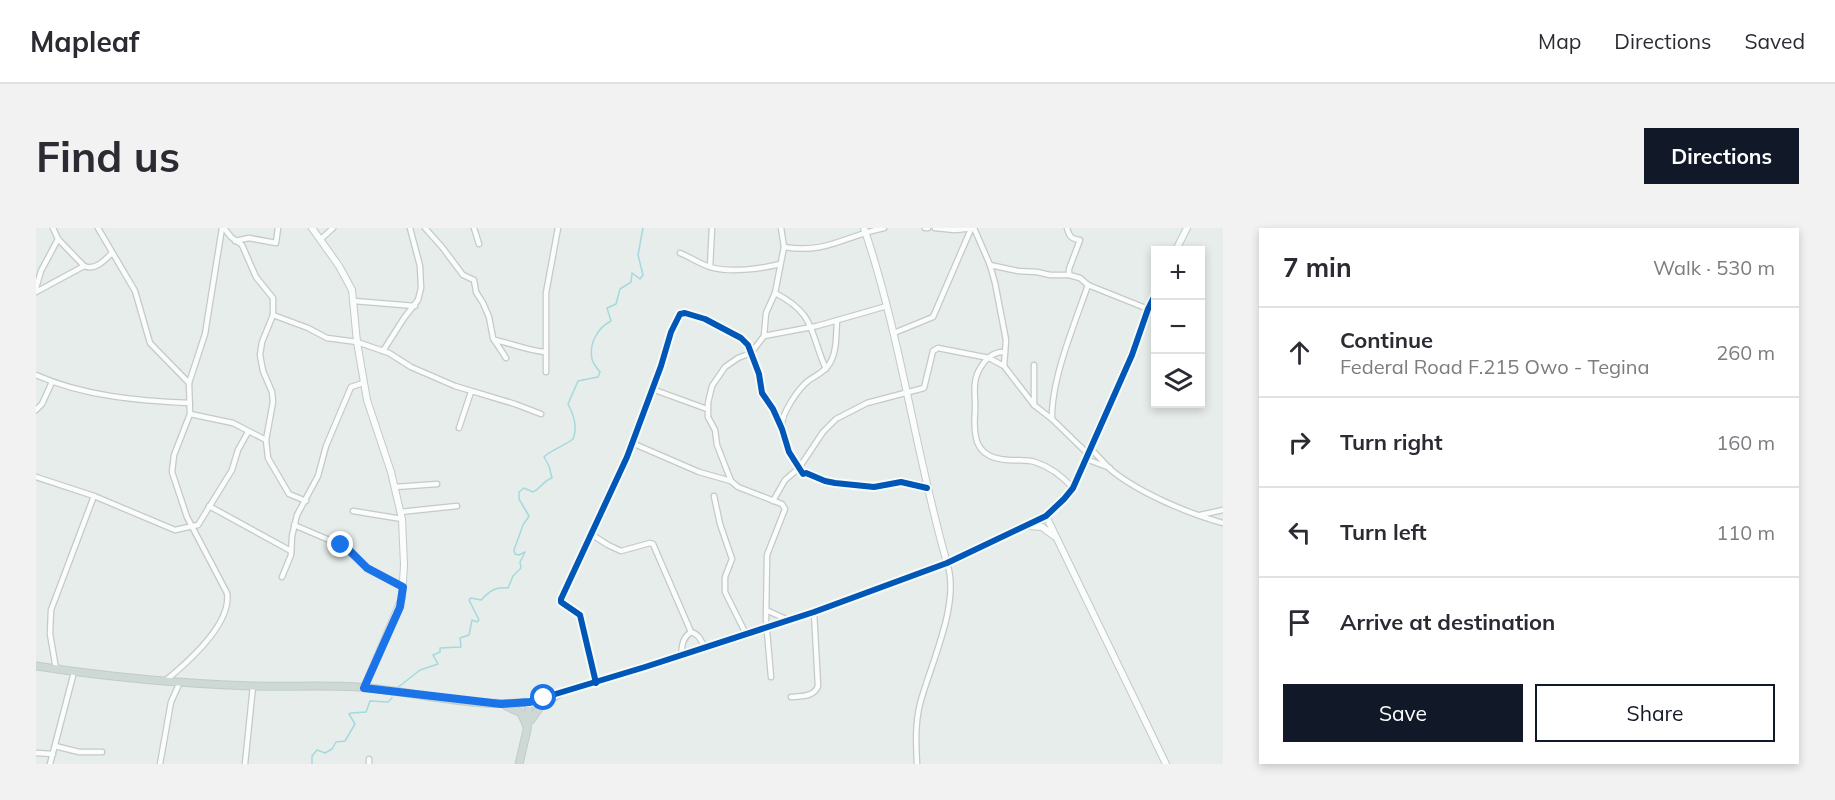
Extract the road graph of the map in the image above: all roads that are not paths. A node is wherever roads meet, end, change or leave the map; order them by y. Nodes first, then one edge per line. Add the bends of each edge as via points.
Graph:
1 (53, 228) edge
2 (98, 228) edge
3 (223, 228) edge
4 (278, 228) edge
5 (312, 228) edge
6 (333, 228) edge
7 (410, 228) edge
8 (425, 228) edge
9 (474, 228) edge
10 (558, 228) edge
11 (712, 228) edge
12 (781, 228) edge
13 (884, 228) edge
14 (935, 228) edge
15 (973, 228) edge
16 (1067, 228) edge
17 (1188, 228) edge
18 (865, 230) edge
19 (58, 238) junction
20 (321, 239) junction
21 (235, 241) junction
22 (479, 244) dead end
23 (1178, 246) edge
24 (784, 247) junction
25 (112, 253) junction
26 (680, 253) dead end
27 (780, 264) junction
28 (84, 266) junction
29 (990, 266) junction
30 (710, 267) junction
31 (1069, 275) junction
32 (1088, 285) junction
33 (36, 290) edge
34 (775, 293) junction
35 (1152, 300) edge
36 (354, 301) junction
37 (415, 306) junction
38 (887, 306) junction
39 (1148, 309) junction
40 (273, 315) junction
41 (837, 321) junction
42 (811, 326) junction
43 (894, 333) junction
44 (764, 336) junction
45 (494, 340) junction
46 (357, 342) junction
47 (383, 351) junction
48 (546, 352) junction
49 (1005, 352) junction
50 (751, 353) junction
51 (506, 358) dead end
52 (989, 358) junction
53 (1034, 365) dead end
54 (1004, 366) junction
55 (826, 369) junction
56 (546, 372) dead end
57 (36, 375) edge
58 (52, 382) junction
59 (189, 383) junction
60 (363, 383) junction
61 (652, 389) junction
62 (471, 392) junction
63 (908, 393) junction
64 (190, 403) junction
65 (1034, 405) junction
66 (707, 409) junction
67 (36, 410) edge
68 (190, 414) junction
69 (541, 414) dead end
70 (1052, 419) junction
71 (459, 428) dead end
72 (782, 429) junction
73 (248, 432) junction
74 (266, 441) junction
75 (632, 442) junction
76 (1088, 454) junction
77 (799, 468) junction
78 (1110, 468) junction
79 (36, 477) edge
80 (731, 482) junction
81 (437, 484) dead end
82 (395, 487) junction
83 (927, 488) junction
84 (1073, 488) junction
85 (94, 496) junction
86 (714, 496) dead end
87 (306, 501) junction
88 (773, 501) junction
89 (209, 506) junction
90 (457, 506) dead end
91 (1223, 510) edge
92 (353, 511) dead end
93 (1200, 515) junction
94 (401, 516) junction
95 (1046, 516) junction
96 (1223, 523) edge
97 (294, 525) junction
98 (1025, 526) junction
99 (192, 527) junction
100 (591, 534) junction
101 (1056, 538) junction
102 (291, 550) junction
103 (947, 563) junction
104 (282, 577) dead end
105 (403, 587) junction
106 (766, 610) junction
107 (814, 612) junction
108 (788, 620) junction
109 (767, 627) junction
110 (691, 632) junction
111 (746, 634) junction
112 (705, 648) junction
113 (681, 656) junction
114 (36, 666) edge
115 (56, 669) junction
116 (74, 672) junction
117 (771, 677) dead end
118 (165, 681) junction
119 (180, 682) junction
120 (596, 682) junction
121 (253, 686) junction
122 (364, 688) junction
123 (559, 694) junction
124 (791, 697) dead end
125 (530, 702) junction
126 (501, 704) junction
127 (528, 728) junction
128 (55, 746) junction
129 (102, 752) dead end
130 (36, 753) edge
131 (53, 754) junction
132 (50, 764) edge
133 (160, 764) edge
134 (245, 764) edge
135 (519, 764) edge
136 (918, 764) edge
137 (1166, 764) edge

1 - 19 street
2 - 25 street
3 - 21 street
3 - 59 street via 205,334
4 - 21 street via 276,243 258,239
5 - 20 street
6 - 20 street
7 - 37 street via 421,278
8 - 45 street via 463,275 474,280
9 - 22 street
10 - 48 street via 546,292
11 - 30 street
12 - 24 street
13 - 18 street
14 - 15 street
15 - 29 street
15 - 43 street via 933,317
16 - 31 street via 1069,236 1080,240
17 - 23 street
18 - 24 street via 832,246
18 - 38 street
19 - 28 street
19 - 33 street
20 - 36 street via 349,283
21 - 40 street via 245,250 253,272 273,298
24 - 27 street
25 - 28 street via 94,267
25 - 59 street via 135,291 150,344
26 - 30 street
27 - 30 street via 760,269
27 - 34 street
28 - 33 street
29 - 31 street
29 - 49 street via 1006,340
31 - 32 street
32 - 39 street
32 - 70 street via 1056,381
34 - 42 street via 801,309
34 - 44 street via 766,314
35 - 39 street
36 - 37 street
36 - 46 street
37 - 47 street
38 - 41 street
38 - 43 street
39 - 76 street
40 - 46 street via 327,338
40 - 74 street via 261,348 273,402
41 - 42 street
41 - 55 street via 834,355
42 - 44 street
42 - 55 street
43 - 63 street
44 - 50 street
45 - 48 street
45 - 51 street
46 - 47 street
46 - 60 street
47 - 62 street
48 - 56 street
49 - 52 street via 995,352
49 - 54 street
50 - 61 street via 744,341 728,331 705,319 680,314
50 - 66 street via 729,363 720,373 712,386
50 - 72 street via 762,393
52 - 54 street
52 - 63 street via 936,348 924,387
52 - 84 street via 974,382 974,432 979,448 1001,459 1044,465
53 - 65 street
54 - 65 street
55 - 72 street via 808,381 793,399 782,420
57 - 58 street
58 - 64 street via 114,397
58 - 67 street
59 - 64 street
60 - 82 street
60 - 87 street via 351,387
61 - 66 street
61 - 75 street
62 - 69 street
62 - 71 street
63 - 77 street via 867,402 836,419
63 - 83 street
64 - 68 street
65 - 70 street
66 - 80 street
68 - 73 street via 233,423
68 - 99 street via 174,455 172,472
70 - 76 street
72 - 77 street
73 - 74 street
73 - 89 street via 232,470
74 - 87 street via 268,458 286,490
75 - 80 street
75 - 100 street
76 - 78 street
76 - 78 street
76 - 84 street
77 - 83 street via 803,474 835,483 874,487 901,482
77 - 88 street via 785,480
78 - 93 street via 1139,488
79 - 85 street
80 - 88 street
81 - 82 street
82 - 94 street
83 - 103 street
84 - 95 street
85 - 99 street via 175,530
85 - 115 street via 51,610 50,634
86 - 111 street via 732,559 725,577 725,592
87 - 97 street
88 - 106 street via 785,509 768,548
89 - 99 street via 198,525
89 - 102 street
90 - 94 street
91 - 93 street
92 - 94 street
93 - 96 street
94 - 105 street
95 - 98 street
95 - 101 street
97 - 102 street
97 - 105 street via 341,545 367,568
98 - 101 street via 1042,527
98 - 103 street
99 - 118 street via 228,601 223,617 208,638
100 - 110 street via 621,551 653,544
100 - 120 street via 561,602 580,615
101 - 137 street
102 - 104 street
103 - 107 street
103 - 136 street via 951,587 939,649 916,719
105 - 122 street via 400,607
106 - 108 street
106 - 109 street
107 - 108 street
107 - 124 street via 818,686 811,695
108 - 109 street
109 - 111 street
109 - 117 street
110 - 112 street via 696,633
110 - 113 street via 683,642
111 - 112 street
112 - 113 street
113 - 120 street
114 - 115 main road
115 - 116 main road
116 - 118 main road
116 - 128 street
118 - 119 main road
119 - 121 main road
119 - 133 street via 171,702
120 - 123 street
121 - 122 main road
121 - 134 street
122 - 126 main road
123 - 125 street
123 - 127 main road via 542,704
125 - 126 main road
125 - 127 main road
126 - 127 main road via 521,713
127 - 135 main road
128 - 129 street
128 - 131 street
130 - 131 street
131 - 132 street

